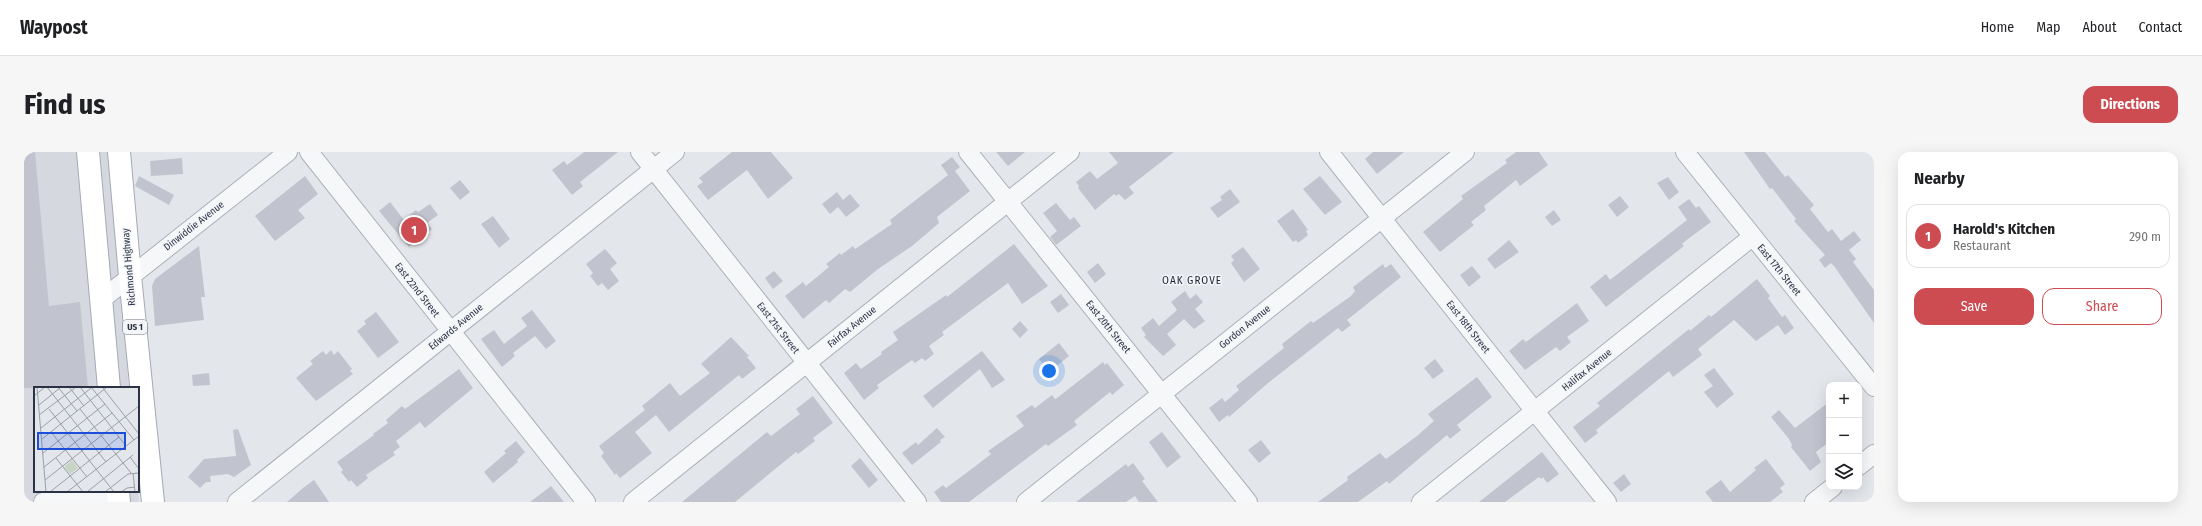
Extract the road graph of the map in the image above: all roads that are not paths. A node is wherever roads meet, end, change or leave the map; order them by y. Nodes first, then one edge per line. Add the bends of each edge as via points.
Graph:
1 (88, 152) edge
2 (119, 152) edge
3 (288, 152) edge
4 (309, 152) edge
5 (640, 152) edge
6 (675, 152) edge
7 (968, 152) edge
8 (1070, 152) edge
9 (1329, 152) edge
10 (1465, 152) edge
11 (1686, 152) edge
12 (654, 169) junction
13 (1008, 202) junction
14 (1382, 219) junction
15 (1752, 237) junction
16 (130, 276) junction
17 (101, 300) junction
18 (450, 332) junction
19 (806, 364) junction
20 (109, 387) edge
21 (1874, 387) edge
22 (1162, 394) junction
23 (1535, 412) junction
24 (1874, 454) edge
25 (1862, 464) edge
26 (1829, 490) edge
27 (119, 496) edge
28 (43, 502) edge
29 (153, 502) edge
30 (237, 502) edge
31 (586, 502) edge
32 (633, 502) edge
33 (917, 502) edge
34 (1026, 502) edge
35 (1248, 502) edge
36 (1421, 502) edge
37 (1607, 502) edge
38 (1814, 502) edge

1 - 17 main road
2 - 16 main road, Richmond Highway / US 1
3 - 16 street, Dinwiddie Avenue
4 - 18 street, East 22nd Street
5 - 12 street, East 21st Street
6 - 12 street, Edwards Avenue
7 - 13 street, East 20th Street
8 - 13 street, Fairfax Avenue
9 - 14 street, East 18th Street
10 - 14 street, Gordon Avenue
11 - 15 street, East 17th Street
12 - 18 street, Edwards Avenue
12 - 19 street, East 21st Street
13 - 19 street, Fairfax Avenue
13 - 22 street, East 20th Street
14 - 22 street, Gordon Avenue
14 - 23 street, East 18th Street
15 - 21 street, East 17th Street
15 - 23 street, Halifax Avenue
16 - 17 street, Dinwiddie Avenue
16 - 29 main road, Richmond Highway / US 1
17 - 20 main road
18 - 30 street, Edwards Avenue
18 - 31 street, East 22nd Street
19 - 32 street, Fairfax Avenue
19 - 33 street, East 21st Street
22 - 34 street, Gordon Avenue
22 - 35 street, East 20th Street
23 - 36 street, Halifax Avenue
23 - 37 street, East 18th Street
24 - 25 street
26 - 38 street
27 - 28 street

